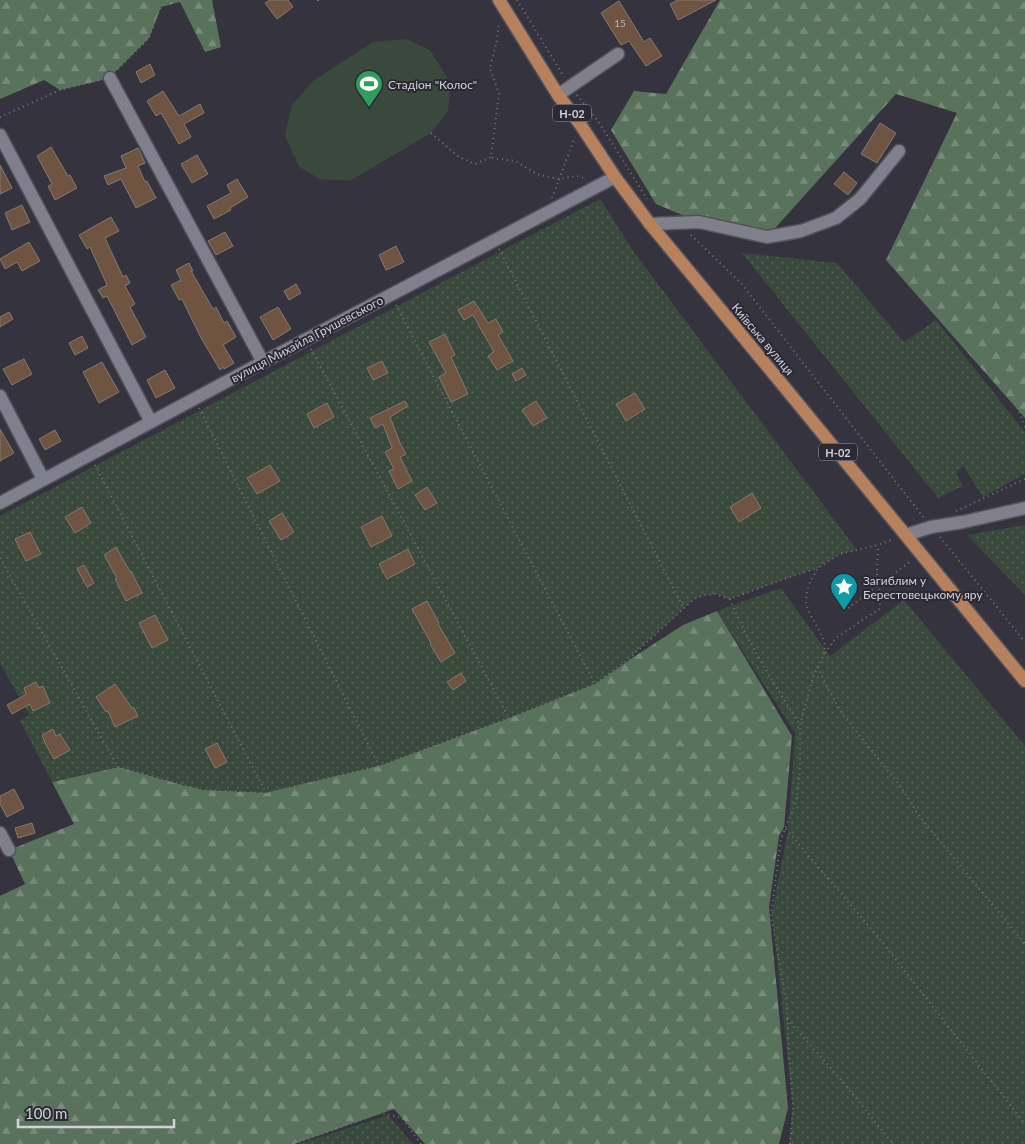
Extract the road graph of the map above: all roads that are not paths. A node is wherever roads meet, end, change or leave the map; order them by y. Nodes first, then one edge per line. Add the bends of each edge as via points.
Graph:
1 (499, 0) edge
2 (618, 54) dead end
3 (110, 78) road end
4 (558, 95) junction
5 (0, 135) edge
6 (898, 151) dead end
7 (615, 177) junction
8 (650, 224) junction
9 (263, 362) junction
10 (0, 396) edge
11 (152, 422) junction
12 (44, 479) junction
13 (0, 502) edge
14 (1025, 508) edge
15 (906, 535) junction
16 (1025, 680) edge
17 (0, 833) edge
18 (9, 850) dead end

1 - 4 main road, Київська вулиця / Н-02
2 - 4 street
3 - 9 street
4 - 7 main road, Київська вулиця / Н-02
5 - 11 street
6 - 8 street via 860,199 836,218 801,231 767,237 700,222
7 - 8 main road, Київська вулиця / Н-02
7 - 9 street, вулиця Михайла Грушевського
8 - 15 main road, Київська вулиця / Н-02
9 - 11 street, вулиця Михайла Грушевського
10 - 12 street
11 - 12 street, вулиця Михайла Грушевського
12 - 13 street, вулиця Михайла Грушевського
14 - 15 street via 936,525
15 - 16 main road, Київська вулиця / Н-02
17 - 18 street

